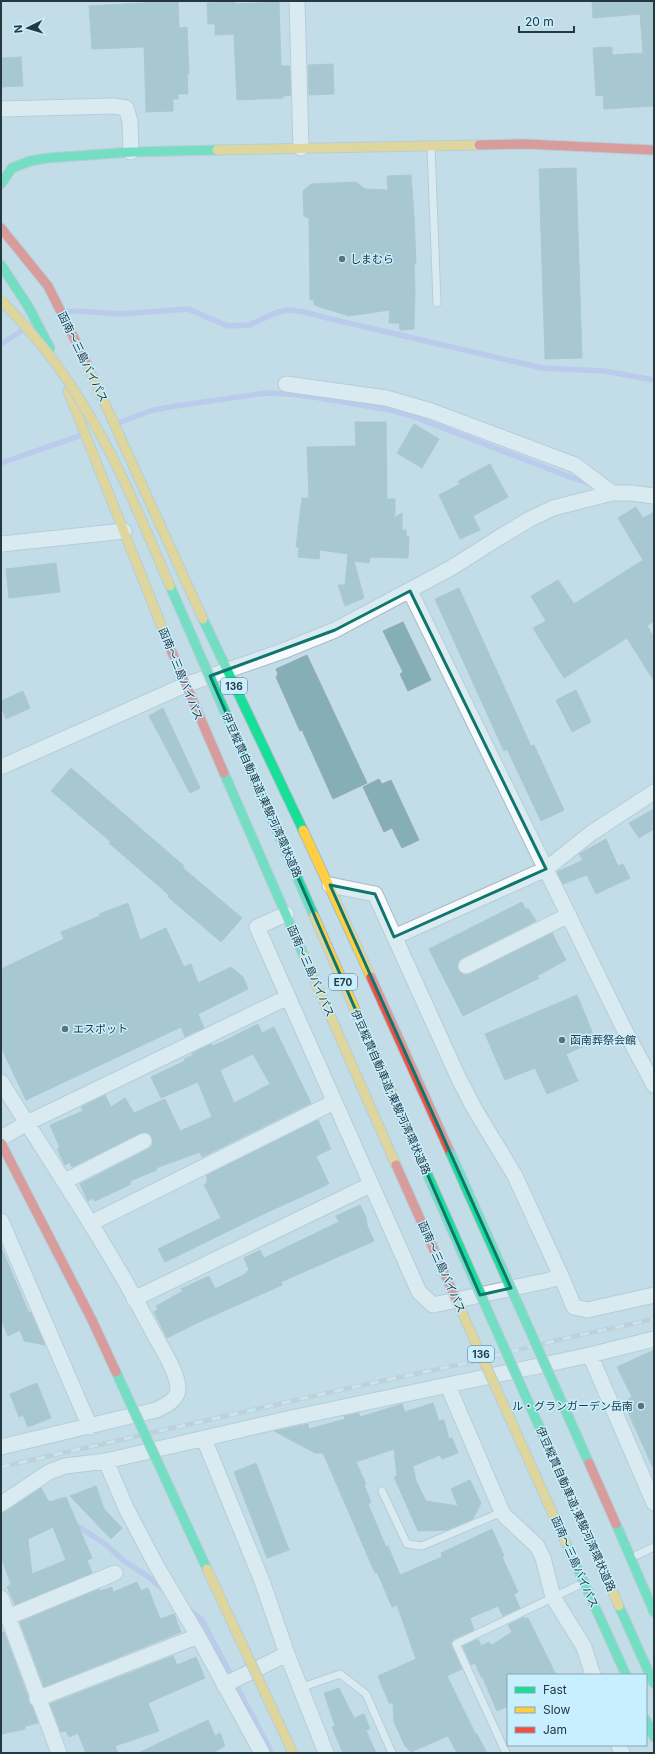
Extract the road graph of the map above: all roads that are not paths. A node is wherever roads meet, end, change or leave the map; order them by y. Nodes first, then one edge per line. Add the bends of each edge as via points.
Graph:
1 (297, 1) edge
2 (1, 109) edge
3 (431, 146) junction
4 (301, 148) junction
5 (654, 150) edge
6 (131, 152) junction
7 (1, 184) edge
8 (1, 228) edge
9 (1, 265) edge
10 (1, 300) edge
11 (437, 303) dead end
12 (286, 384) dead end
13 (612, 493) junction
14 (654, 496) edge
15 (124, 531) junction
16 (1, 544) edge
17 (410, 591) junction
18 (226, 670) junction
19 (185, 685) junction
20 (1, 767) edge
21 (654, 792) edge
22 (546, 869) junction
23 (330, 885) junction
24 (286, 914) junction
25 (569, 915) junction
26 (394, 936) junction
27 (466, 966) dead end
28 (288, 997) junction
29 (1, 1082) edge
30 (654, 1085) edge
31 (334, 1102) junction
32 (27, 1123) junction
33 (1, 1138) edge
34 (144, 1141) dead end
35 (1, 1142) edge
36 (65, 1181) junction
37 (370, 1185) junction
38 (1, 1220) edge
39 (91, 1224) junction
40 (561, 1276) junction
41 (654, 1296) edge
42 (134, 1299) junction
43 (654, 1339) edge
44 (590, 1355) junction
45 (448, 1386) junction
46 (90, 1427) junction
47 (204, 1439) junction
48 (1, 1447) edge
49 (106, 1461) junction
50 (382, 1491) dead end
51 (654, 1503) edge
52 (1, 1504) edge
53 (502, 1512) junction
54 (654, 1547) edge
55 (637, 1555) dead end
56 (115, 1573) dead end
57 (579, 1585) dead end
58 (553, 1597) junction
59 (1, 1598) edge
60 (654, 1612) edge
61 (8, 1617) junction
62 (198, 1636) junction
63 (287, 1654) junction
64 (593, 1674) edge
65 (626, 1674) edge
66 (654, 1684) edge
67 (224, 1685) junction
68 (300, 1688) junction
69 (38, 1699) junction
70 (647, 1722) edge
71 (654, 1737) edge
72 (59, 1753) edge
73 (262, 1753) edge
74 (293, 1753) edge
75 (326, 1753) edge
76 (392, 1753) edge
77 (506, 1753) edge

1 - 4 street
2 - 6 street via 114,106 126,108 130,121
3 - 4 main road
3 - 5 main road via 525,144
3 - 11 lane
4 - 6 main road
6 - 7 main road via 30,161 12,168
8 - 18 main road, 函南～三島バイパス / 136 via 48,286 92,374
9 - 15 main road, 函南～三島バイパス / 136 via 28,306 54,355
10 - 66 main road, 伊豆縦貫自動車道;東駿河湾環状道路 / E70, bridge via 23,322 70,383 118,470 457,1244
12 - 13 street via 386,398 431,411 575,465
13 - 14 street
13 - 17 street via 553,508 530,519
15 - 16 street
15 - 19 main road, 函南～三島バイパス / 136
17 - 18 street via 335,630
17 - 22 street
18 - 19 street
18 - 23 main road, 函南～三島バイパス / 136
19 - 20 street
19 - 24 main road, 函南～三島バイパス / 136
21 - 22 street via 590,834
22 - 25 street
22 - 26 street
23 - 26 street via 375,894
23 - 60 main road, 函南～三島バイパス / 136, bridge
24 - 28 street via 257,927
24 - 65 main road, 函南～三島バイパス / 136, bridge
25 - 27 street
25 - 30 street
26 - 40 street via 459,1079 515,1176
28 - 31 street
28 - 32 street
29 - 32 street
31 - 37 street
31 - 39 street
32 - 33 street
32 - 36 street
34 - 36 street
35 - 74 main road, bridge via 92,1320
36 - 39 street
37 - 40 street via 419,1292 433,1305
37 - 42 street
38 - 46 street
39 - 42 street
40 - 41 street via 574,1307 587,1310
42 - 46 street via 174,1374 178,1389 169,1404 156,1410
43 - 44 street
44 - 45 street
44 - 51 street
45 - 47 street
45 - 53 street
46 - 48 street
47 - 49 street
47 - 63 street via 262,1580
49 - 52 street via 65,1466 49,1472
49 - 62 street via 126,1508 156,1566
50 - 53 lane via 407,1544 422,1546
53 - 58 street via 537,1546 543,1558
54 - 55 lane
56 - 61 street
57 - 58 lane
58 - 64 street via 584,1646
58 - 77 lane via 456,1644
59 - 61 street
61 - 69 street
62 - 67 street
62 - 69 street
63 - 67 street
63 - 68 street
67 - 73 street
68 - 75 street
68 - 76 lane via 340,1674 345,1677 366,1694
69 - 72 street
70 - 71 main road

